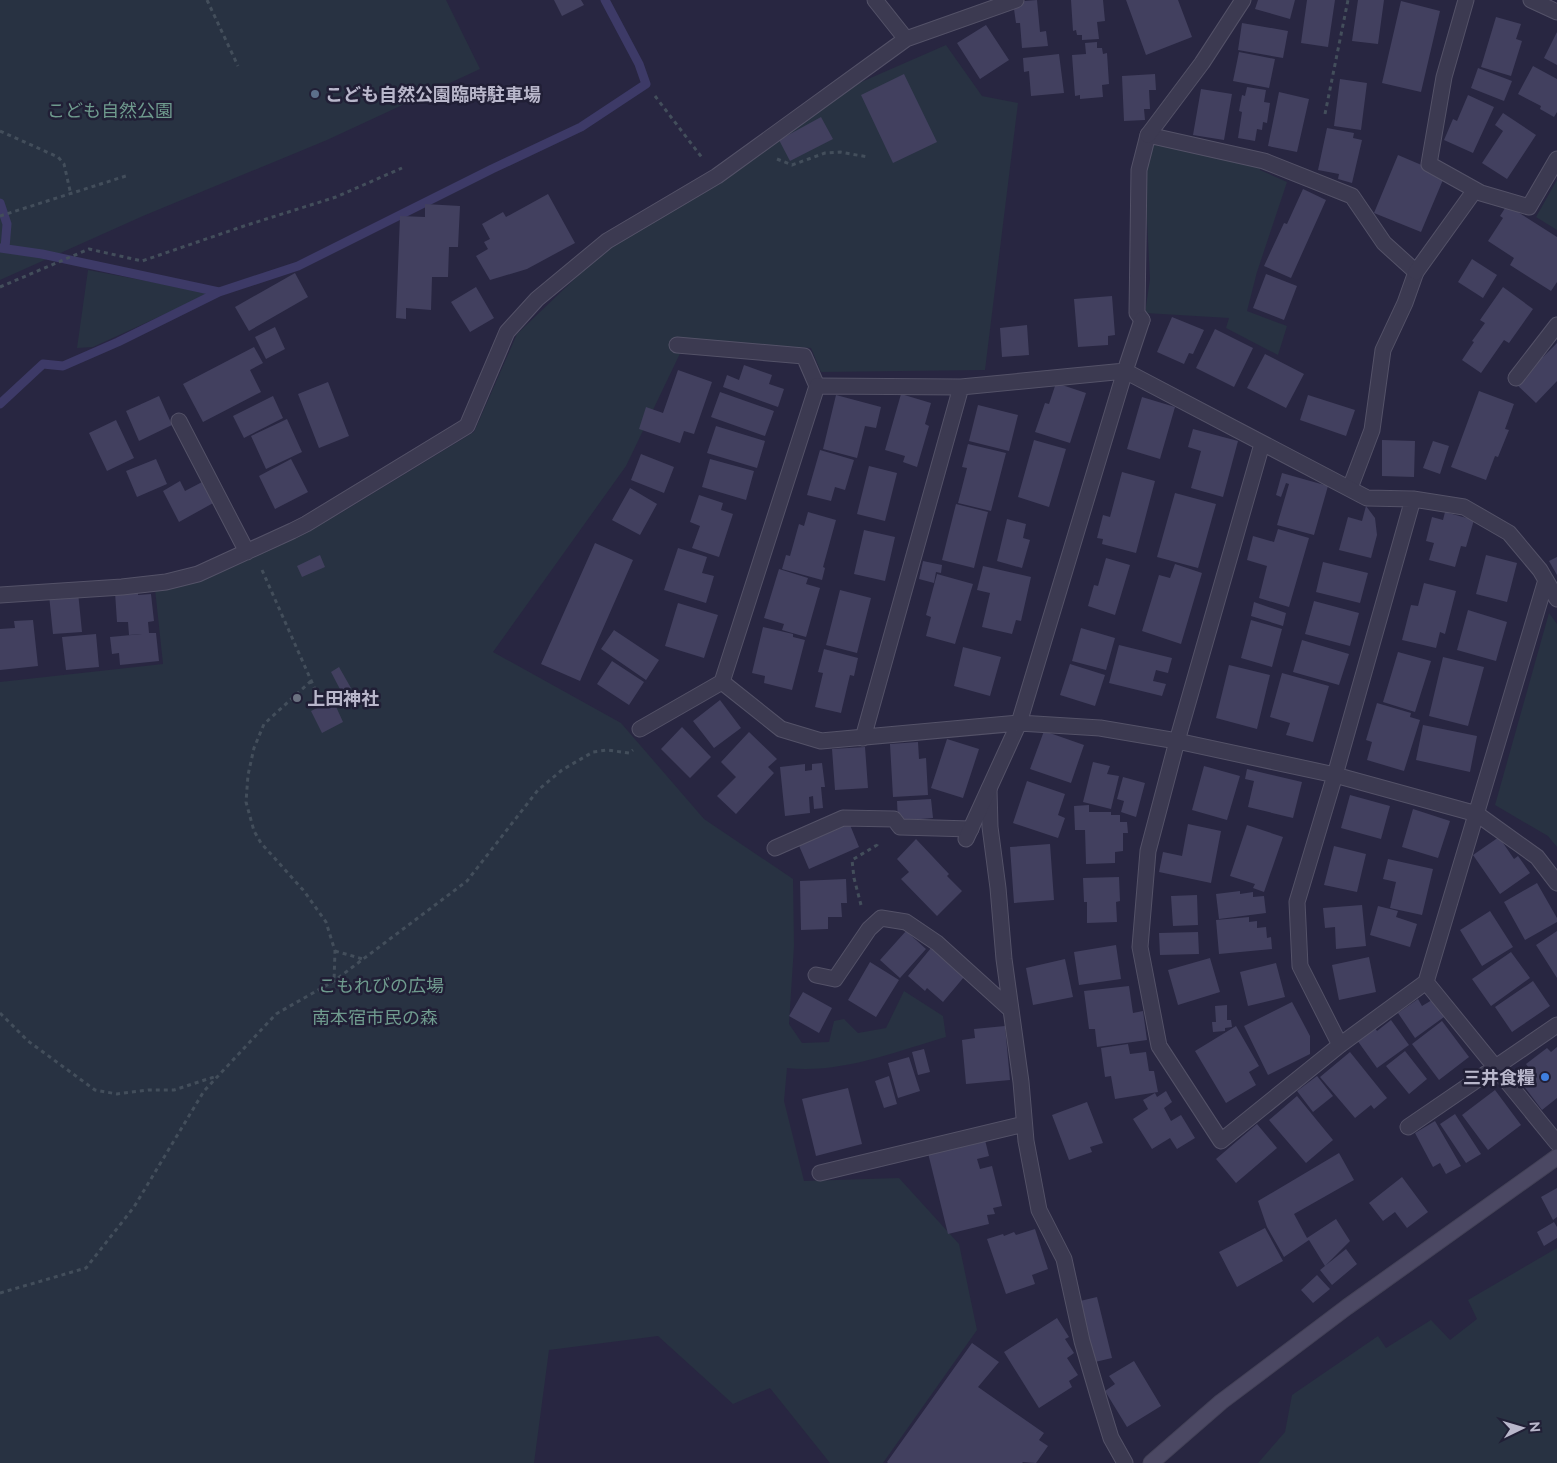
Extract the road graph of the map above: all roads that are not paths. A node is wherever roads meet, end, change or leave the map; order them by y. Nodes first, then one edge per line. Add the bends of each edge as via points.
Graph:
1 (875, 0) edge
2 (1016, 0) edge
3 (1243, 0) edge
4 (1466, 0) edge
5 (1531, 0) edge
6 (1557, 12) edge
7 (906, 39) junction
8 (1148, 135) junction
9 (1557, 159) edge
10 (1475, 190) junction
11 (1416, 272) junction
12 (1557, 325) edge
13 (677, 345) dead end
14 (1125, 371) junction
15 (1516, 378) dead end
16 (817, 386) junction
17 (961, 387) junction
18 (179, 421) dead end
19 (1262, 444) junction
20 (1350, 488) junction
21 (1413, 499) junction
22 (247, 552) junction
23 (1546, 580) junction
24 (0, 595) edge
25 (1557, 599) edge
26 (722, 682) junction
27 (1019, 723) junction
28 (640, 729) dead end
29 (863, 738) junction
30 (1177, 741) junction
31 (1335, 775) junction
32 (989, 789) junction
33 (1477, 814) junction
34 (776, 848) dead end
35 (1557, 883) edge
36 (816, 974) dead end
37 (1426, 982) junction
38 (1011, 1010) junction
39 (1557, 1025) edge
40 (1340, 1044) junction
41 (1495, 1067) junction
42 (1024, 1124) junction
43 (1408, 1127) dead end
44 (1557, 1143) edge
45 (1557, 1158) edge
46 (820, 1173) dead end
47 (1125, 1463) edge
48 (1151, 1463) edge

1 - 7 street
2 - 7 street
3 - 8 street via 1202,63
4 - 10 street via 1444,77 1429,164
5 - 6 street
7 - 22 street via 717,176 607,241 537,299 507,332 467,426 292,531
8 - 11 street via 1264,161 1352,196 1384,243
8 - 14 street via 1139,170 1137,312 1142,320
9 - 10 street via 1529,207
10 - 11 street
11 - 20 street via 1383,350 1372,430
12 - 15 street
13 - 16 street via 804,356
14 - 17 street
14 - 19 street
14 - 27 street
16 - 17 street
16 - 26 street
17 - 29 street
18 - 22 street
19 - 20 street
19 - 30 street
20 - 21 street via 1367,498
21 - 23 street via 1464,507 1509,533
21 - 31 street
22 - 24 street via 198,574 166,582
23 - 25 street
23 - 33 street
26 - 28 street
26 - 29 street via 781,729 821,741
27 - 29 street
27 - 30 street via 1100,728
27 - 32 street
30 - 31 street
30 - 40 street via 1148,851 1140,947 1159,1046 1220,1141
31 - 33 street
31 - 40 street via 1297,902 1300,966
32 - 34 street via 968,834 900,827 894,819 843,818
32 - 38 street via 990,827
33 - 35 street via 1537,857
33 - 37 street
36 - 38 street via 836,978 869,929 881,918 906,922 938,943
37 - 40 street
37 - 41 street
38 - 42 street
39 - 41 street
41 - 43 street
41 - 44 street
42 - 46 street
42 - 47 street via 1039,1210 1064,1259 1099,1399 1111,1438
45 - 48 street via 1347,1307 1221,1402

